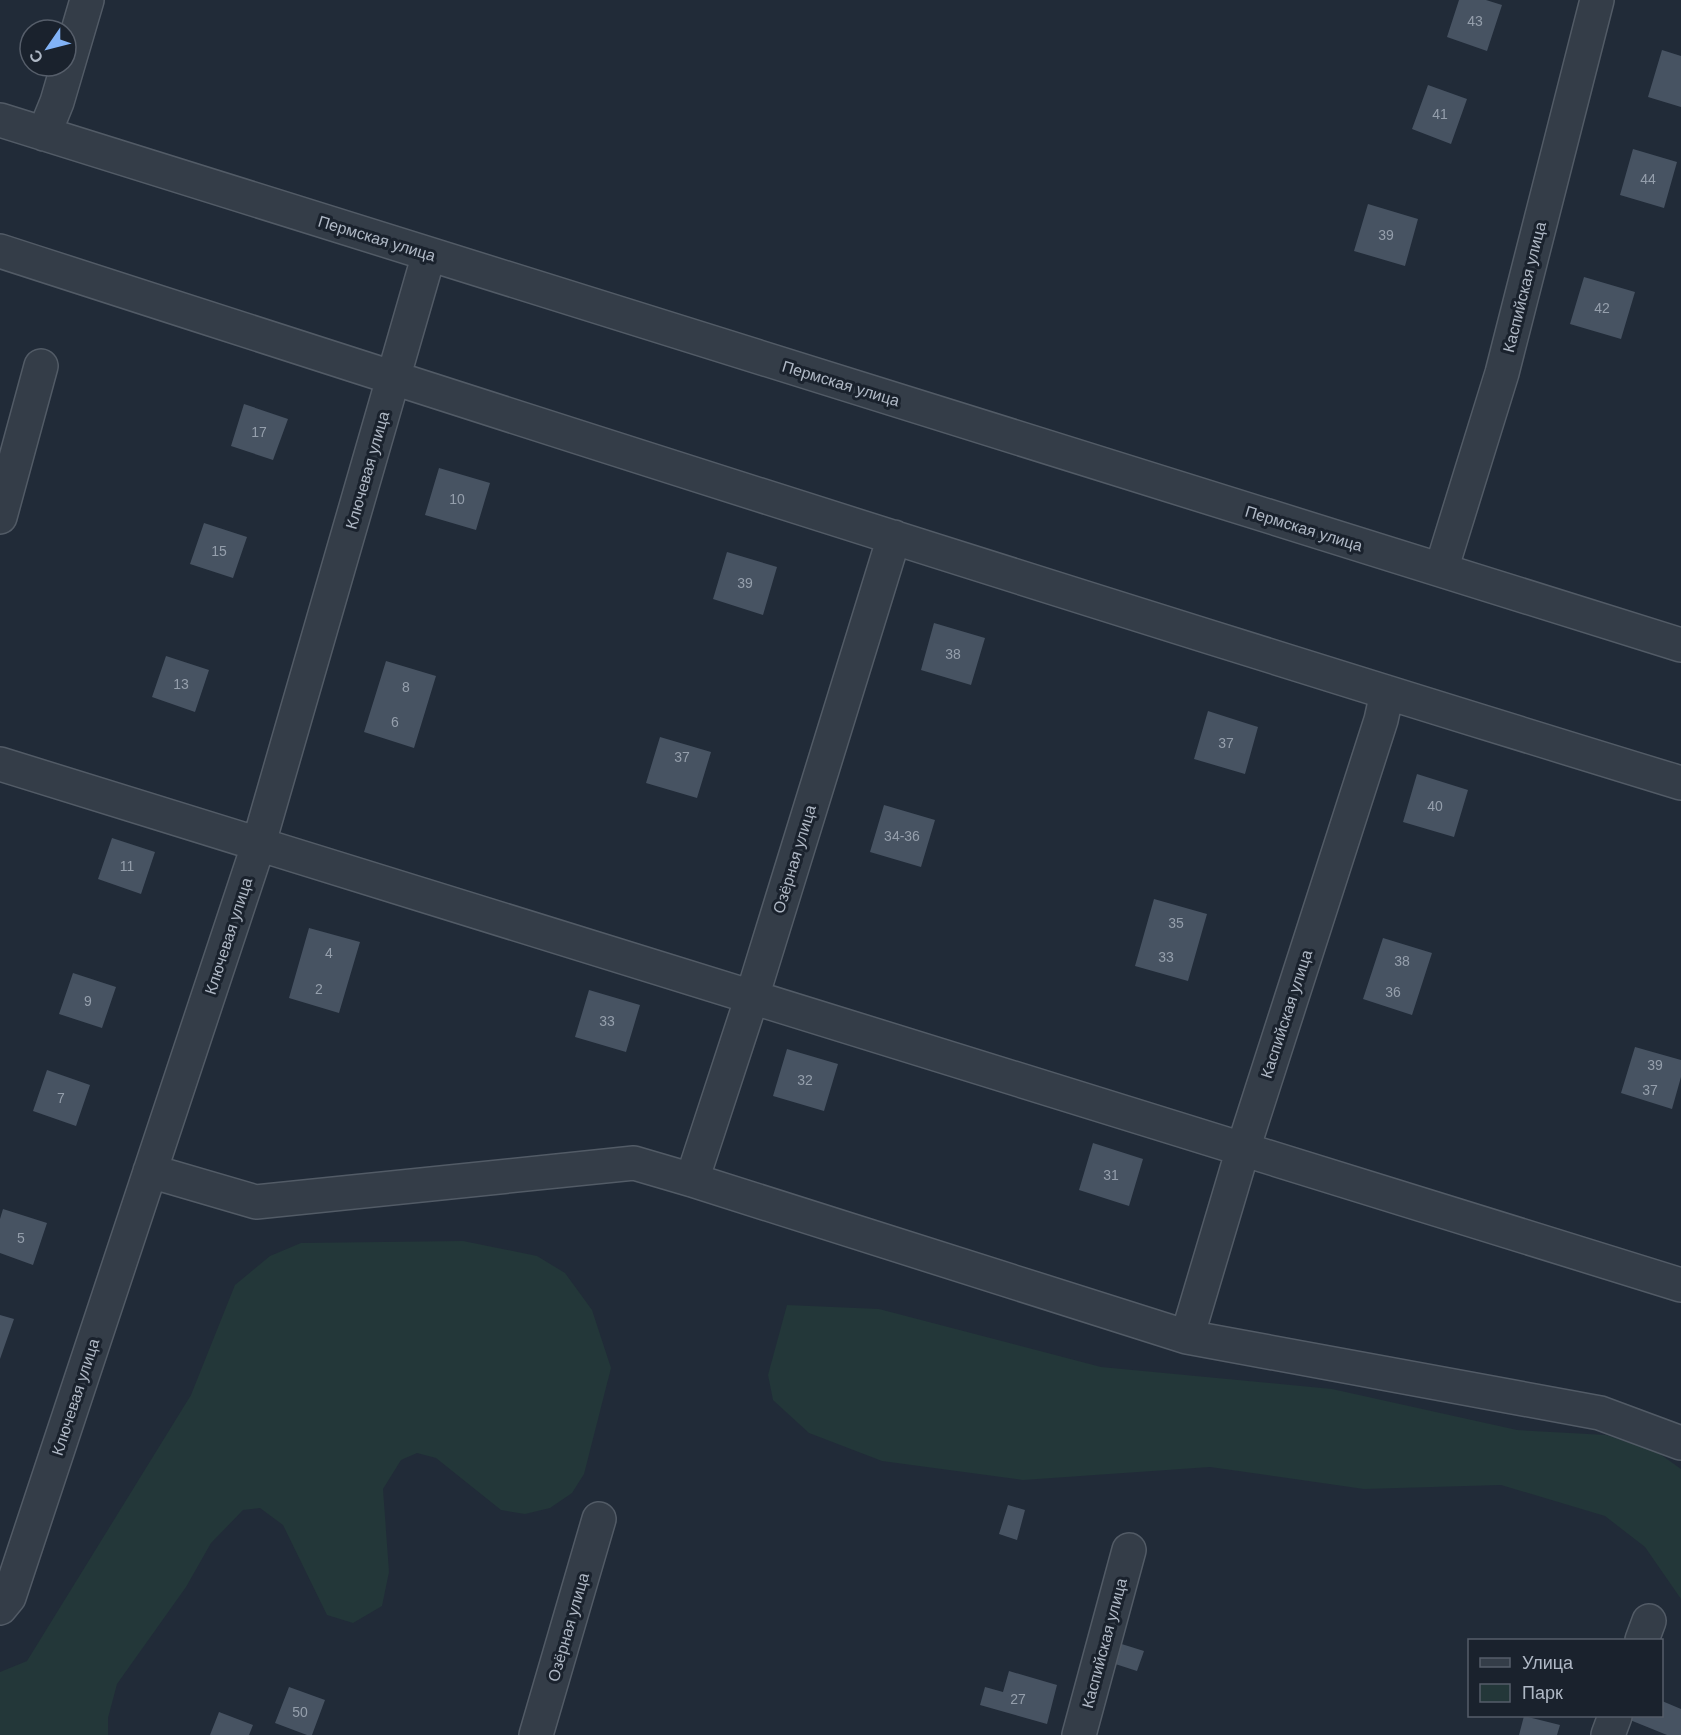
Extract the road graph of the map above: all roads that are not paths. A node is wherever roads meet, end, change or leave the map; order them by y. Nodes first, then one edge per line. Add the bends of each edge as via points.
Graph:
1 (87, 0) edge
2 (1597, 0) edge
3 (0, 120) edge
4 (44, 134) junction
5 (0, 251) edge
6 (429, 254) junction
7 (41, 366) dead end
8 (394, 378) junction
9 (0, 517) edge
10 (894, 537) junction
11 (1442, 570) junction
12 (1681, 645) edge
13 (1387, 693) junction
14 (0, 764) edge
15 (1681, 783) edge
16 (258, 846) junction
17 (752, 997) junction
18 (1243, 1149) junction
19 (150, 1171) junction
20 (692, 1180) junction
21 (1681, 1285) edge
22 (1187, 1336) junction
23 (1681, 1443) edge
24 (599, 1519) dead end
25 (1129, 1550) dead end
26 (3, 1599) edge
27 (1615, 1717) edge
28 (537, 1735) edge
29 (1078, 1735) edge
30 (1608, 1735) edge

1 - 4 street
2 - 11 street, Каспийская улица via 1502,374
3 - 4 street, Пермская улица
4 - 6 street, Пермская улица
5 - 8 street
6 - 8 street, Ключевая улица
6 - 11 street, Пермская улица
7 - 9 street
8 - 10 street
8 - 16 street, Ключевая улица
10 - 13 street
10 - 17 street, Озёрная улица
11 - 12 street, Пермская улица
13 - 15 street
13 - 18 street, Каспийская улица
14 - 16 street
16 - 17 street
16 - 19 street, Ключевая улица
17 - 18 street
17 - 20 street, Озёрная улица
18 - 21 street
18 - 22 street, Каспийская улица
19 - 20 street via 256,1202 634,1163
19 - 26 street, Ключевая улица
20 - 22 street
22 - 23 street via 1600,1413
24 - 28 street, Озёрная улица
25 - 29 street, Каспийская улица
27 - 30 street

